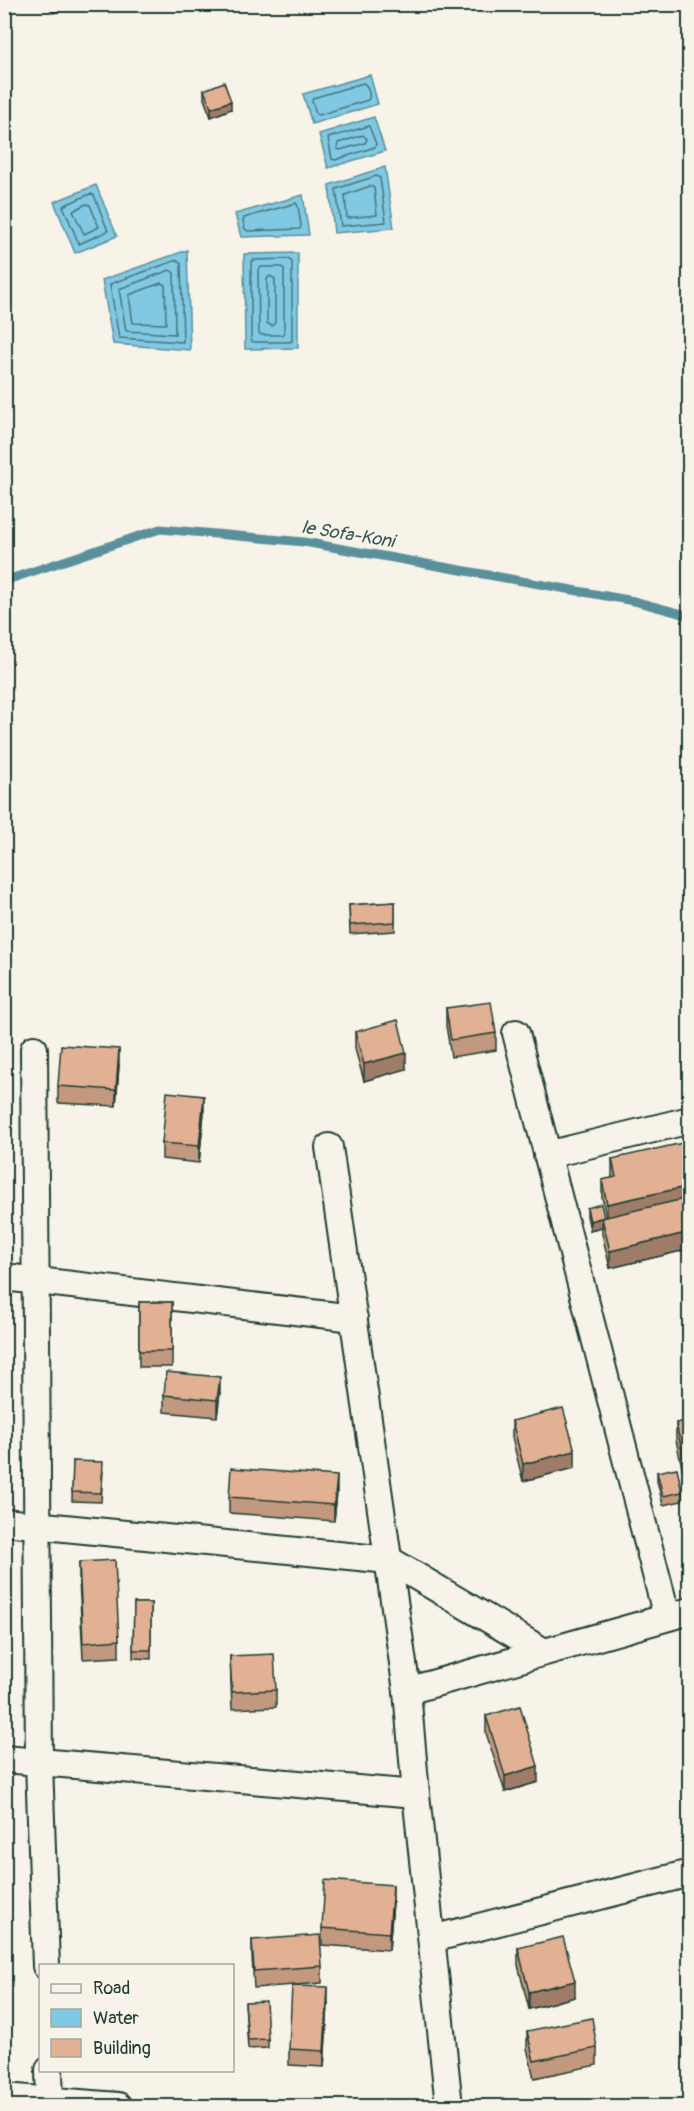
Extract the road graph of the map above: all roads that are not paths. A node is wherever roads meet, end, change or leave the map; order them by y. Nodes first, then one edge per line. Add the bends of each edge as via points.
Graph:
1 (516, 1033) dead end
2 (33, 1049) dead end
3 (690, 1120) edge
4 (330, 1147) dead end
5 (547, 1155) junction
6 (4, 1277) edge
7 (35, 1281) junction
8 (354, 1318) junction
9 (4, 1522) edge
10 (37, 1525) junction
11 (389, 1560) junction
12 (678, 1614) edge
13 (544, 1652) junction
14 (407, 1691) junction
15 (4, 1759) edge
16 (39, 1762) junction
17 (416, 1794) junction
18 (690, 1873) edge
19 (432, 1939) junction
20 (45, 1964) edge
21 (49, 2072) edge
22 (4, 2097) edge
23 (50, 2104) edge
24 (118, 2106) edge
25 (449, 2106) edge

1 - 5 street
2 - 7 street
3 - 5 street
4 - 8 street
5 - 12 street
6 - 7 street
7 - 8 street
7 - 10 street
8 - 11 street
9 - 10 street
10 - 11 street
10 - 16 street
11 - 13 street
11 - 14 street
12 - 13 street
13 - 14 street
14 - 17 street
15 - 16 street
16 - 17 street
16 - 20 street
17 - 19 street
18 - 19 street
19 - 25 street
21 - 23 street
22 - 23 street
23 - 24 street

